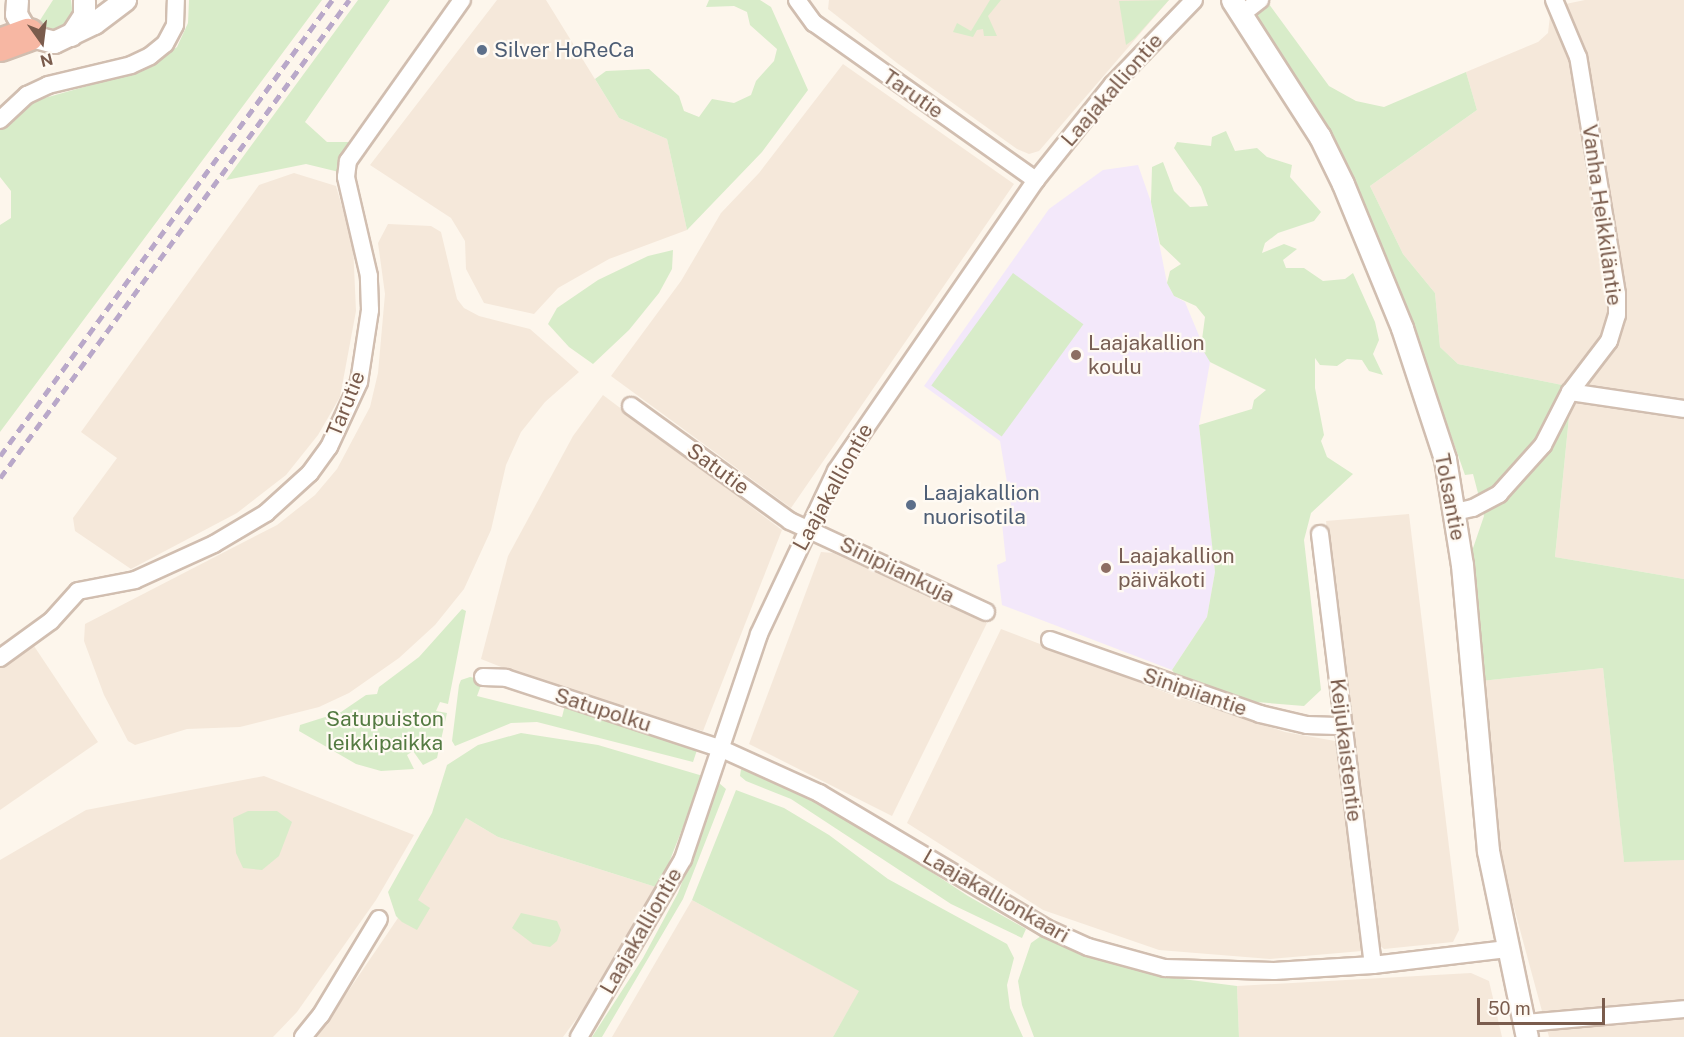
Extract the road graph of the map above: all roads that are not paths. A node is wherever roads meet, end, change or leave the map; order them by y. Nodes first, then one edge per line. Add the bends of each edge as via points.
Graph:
1 (84, 0) edge
2 (124, 0) edge
3 (176, 0) edge
4 (462, 0) edge
5 (1194, 0) edge
6 (1260, 0) edge
7 (1554, 0) edge
8 (798, 1) edge
9 (13, 2) edge
10 (1237, 7) edge
11 (71, 36) junction
12 (14, 40) edge
13 (0, 120) edge
14 (1036, 180) junction
15 (1570, 392) junction
16 (631, 406) dead end
17 (1684, 410) edge
18 (1455, 512) junction
19 (808, 527) junction
20 (1320, 534) dead end
21 (986, 612) dead end
22 (1050, 640) dead end
23 (0, 658) edge
24 (483, 676) dead end
25 (1344, 726) junction
26 (722, 749) junction
27 (379, 919) dead end
28 (1507, 949) junction
29 (1373, 965) junction
30 (1684, 1009) edge
31 (1526, 1030) edge
32 (303, 1037) edge
33 (579, 1037) edge

1 - 11 street via 84,15
2 - 11 street
3 - 13 street via 175,25 165,44 150,56 131,65 48,86 27,95
4 - 23 street, Tarutie via 348,161 346,177 369,276 370,310 359,382 329,447 310,472 266,513 214,544 135,580 78,591 51,621
5 - 14 street, Laajakalliontie via 1112,85
6 - 10 street
7 - 15 street, Vanha Heikkiläntie via 1578,57 1617,294 1617,315 1609,341
8 - 14 street, Tarutie via 814,23
9 - 12 street via 20,26
10 - 18 street, Tolsantie via 1320,137 1374,257 1445,459
11 - 12 street via 54,42
14 - 19 street, Laajakalliontie via 855,441
15 - 17 street
15 - 18 street, Vanha Heikkiläntie via 1543,446 1499,494 1473,508
16 - 19 street, Satutie via 790,521
18 - 28 street, Tolsantie via 1488,851
19 - 21 street, Sinipiiankuja
19 - 26 street, Laajakalliontie via 759,634
20 - 25 street, Keijukaistentie
22 - 25 street, Sinipiiantie via 1260,714 1306,725
24 - 26 street, Satupolku via 506,678
25 - 29 street, Keijukaistentie
26 - 29 street, Laajakallionkaari via 819,793 1046,928 1088,947 1165,968 1274,971
26 - 33 street, Laajakalliontie via 682,859
27 - 32 street via 333,997
28 - 29 street, Laajakallionkaari
28 - 31 street, Tolsantie
30 - 31 street

